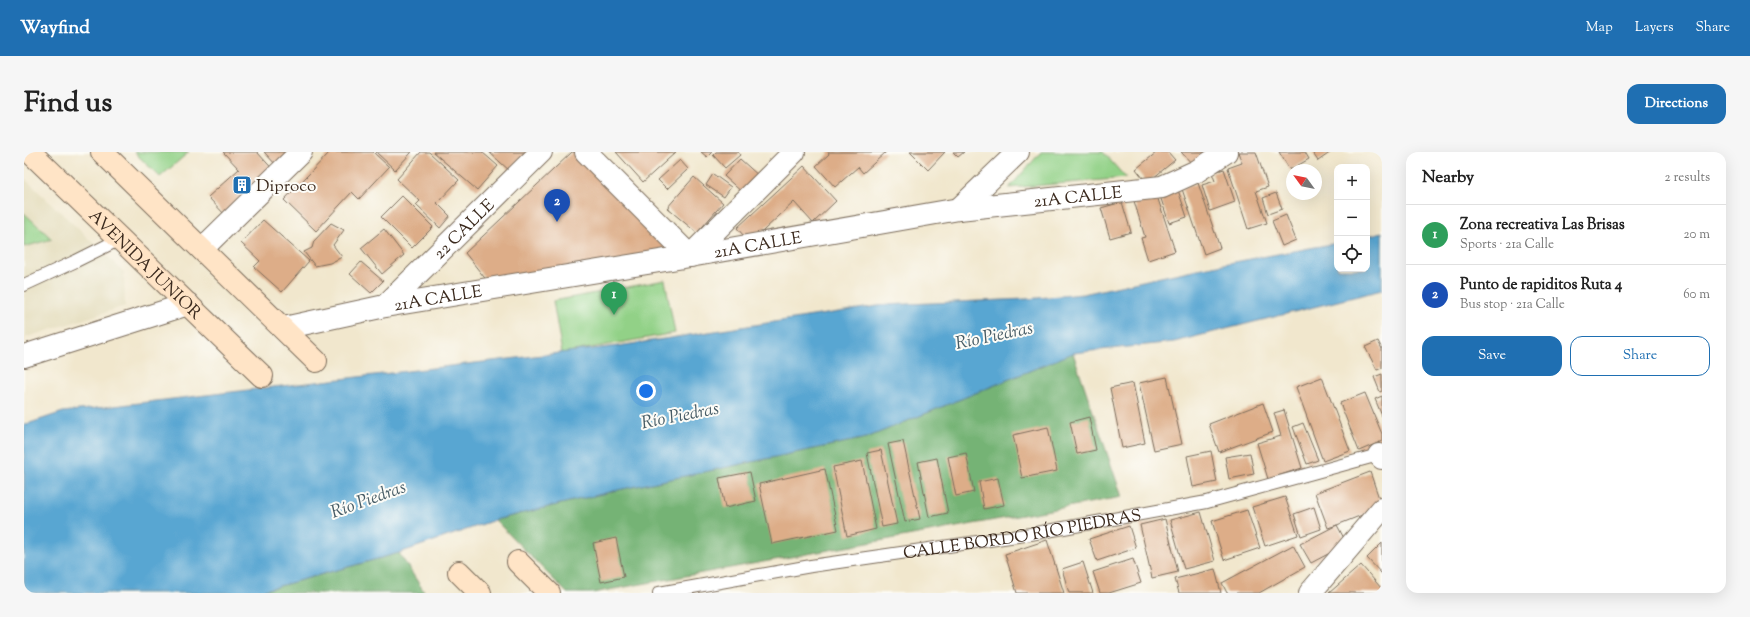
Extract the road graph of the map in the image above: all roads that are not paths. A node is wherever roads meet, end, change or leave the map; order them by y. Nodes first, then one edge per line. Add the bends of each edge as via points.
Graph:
1 (30, 152) edge
2 (102, 152) edge
3 (301, 152) edge
4 (541, 152) edge
5 (586, 152) edge
6 (794, 152) edge
7 (1018, 152) edge
8 (1226, 152) edge
9 (959, 209) junction
10 (120, 239) junction
11 (202, 249) junction
12 (690, 256) junction
13 (24, 285) edge
14 (188, 304) junction
15 (385, 306) junction
16 (284, 328) junction
17 (24, 356) edge
18 (316, 361) dead end
19 (262, 376) dead end
20 (1381, 456) edge
21 (1382, 509) edge
22 (518, 562) dead end
23 (459, 572) dead end
24 (480, 593) edge
25 (549, 593) edge
26 (659, 593) edge
27 (1310, 593) edge

1 - 10 main road, AVENIDA JUNIOR
2 - 11 main road
3 - 11 street
4 - 15 street, 22 CALLE
5 - 12 street
6 - 12 street
7 - 9 street
8 - 9 street, 21A CALLE via 1197,171 1162,187
9 - 12 street, 21A CALLE
10 - 13 lane
10 - 14 main road, AVENIDA JUNIOR
11 - 16 main road
12 - 15 street, 21A CALLE
14 - 17 street
14 - 19 main road, AVENIDA JUNIOR
15 - 16 street, 21A CALLE
16 - 18 main road
20 - 26 lane, CALLE BORDO RÍO PIEDRAS via 1206,502 1025,535 811,566
21 - 27 street
22 - 25 main road
23 - 24 main road

